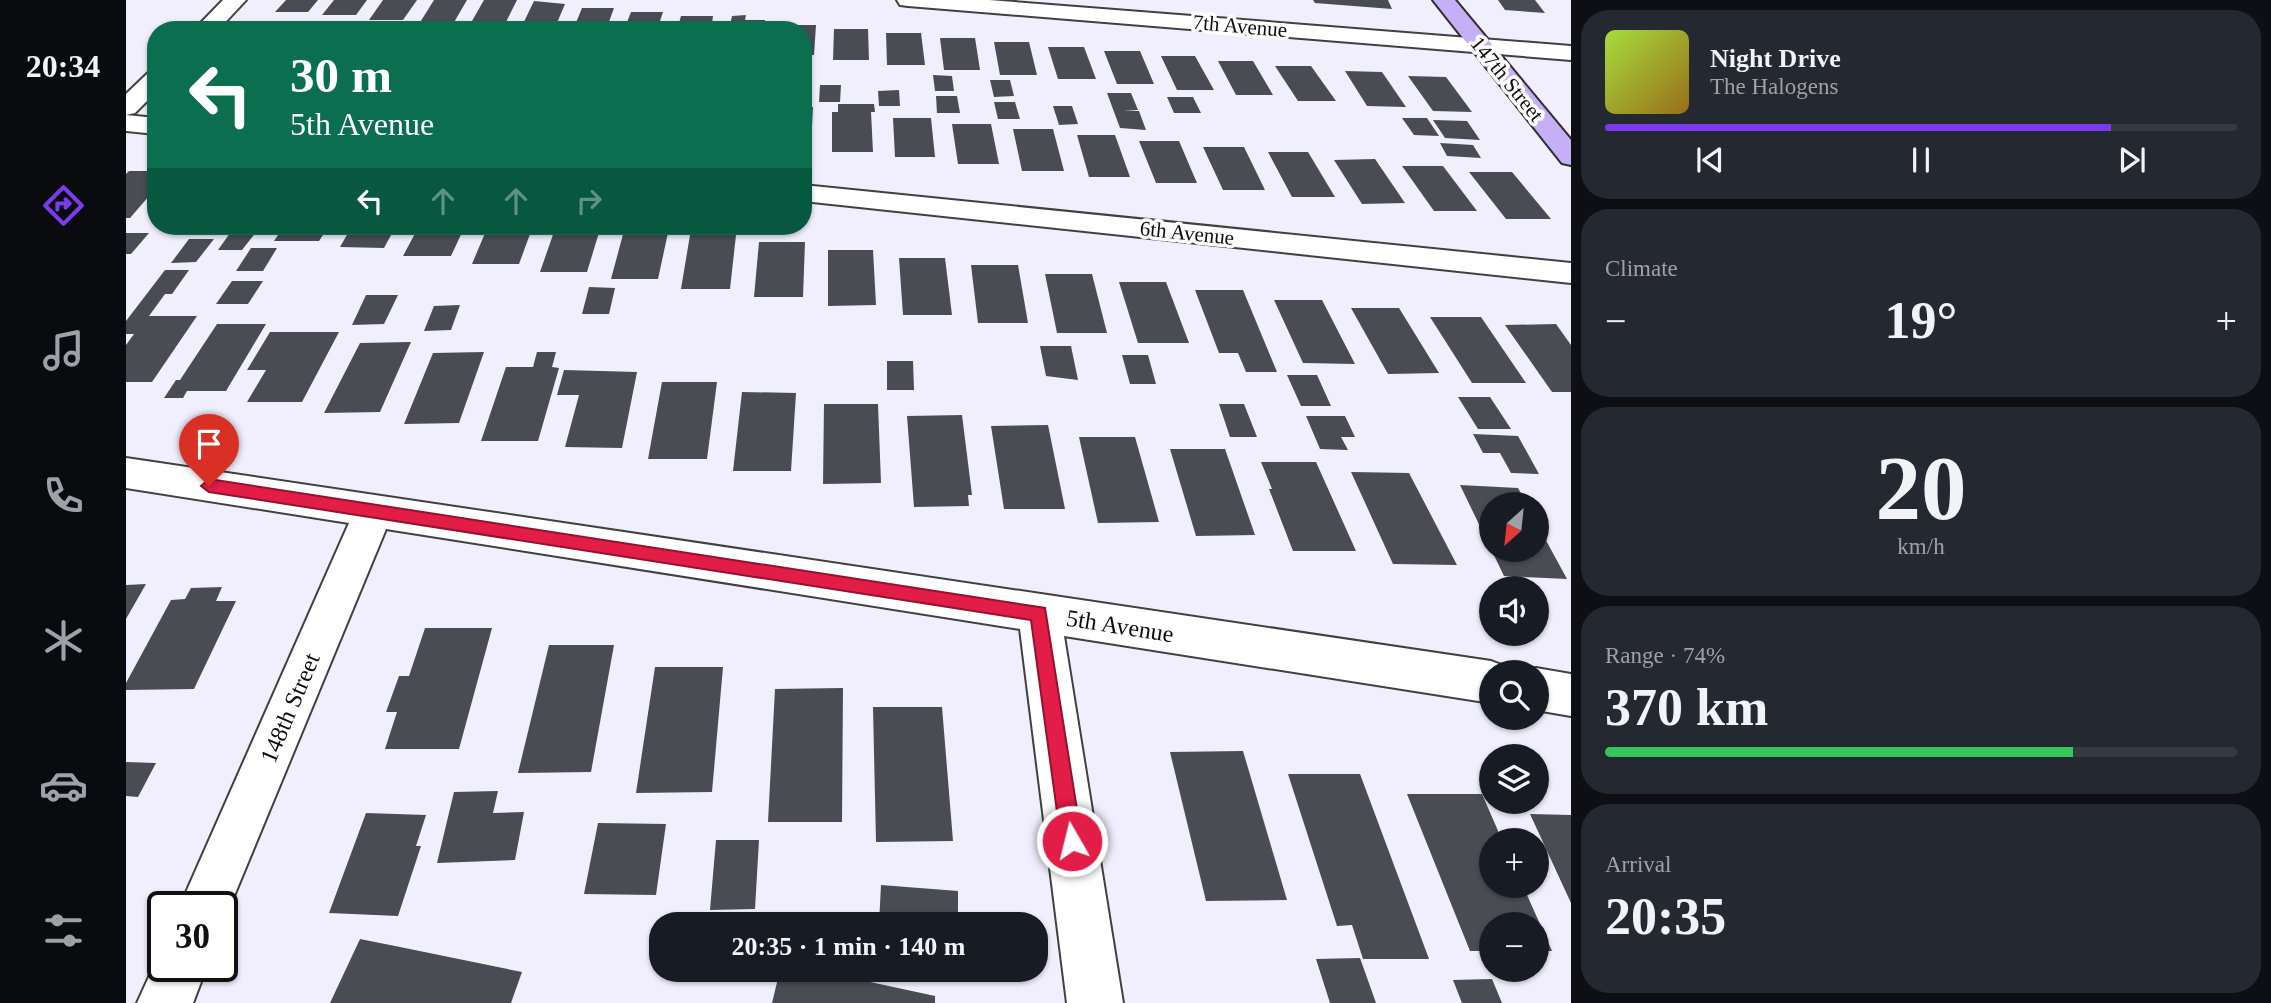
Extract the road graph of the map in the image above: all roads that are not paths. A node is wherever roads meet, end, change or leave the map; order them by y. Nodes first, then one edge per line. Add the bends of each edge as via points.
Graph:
1 (234, 0) edge
2 (908, 0) edge
3 (1444, 0) edge
4 (214, 21) edge
5 (1479, 46) junction
6 (1571, 52) edge
7 (147, 87) edge
8 (126, 108) edge
9 (126, 122) edge
10 (147, 125) edge
11 (1571, 157) edge
12 (812, 194) edge
13 (1571, 273) edge
14 (126, 473) edge
15 (374, 510) junction
16 (1039, 613) junction
17 (1479, 680) edge
18 (1549, 691) edge
19 (1571, 695) edge
20 (212, 891) edge
21 (173, 982) edge
22 (164, 1003) edge
23 (1095, 1003) edge

1 - 4 street
2 - 5 street, 7th Avenue
3 - 5 street, 147th Street
5 - 6 street, 7th Avenue
5 - 11 street, 147th Street
7 - 8 street
9 - 10 street
12 - 13 street, 6th Avenue
14 - 15 street, 5th Avenue
15 - 16 street, 5th Avenue
15 - 20 street, 148th Street
16 - 17 street, 5th Avenue
16 - 23 street
18 - 19 street
21 - 22 street

